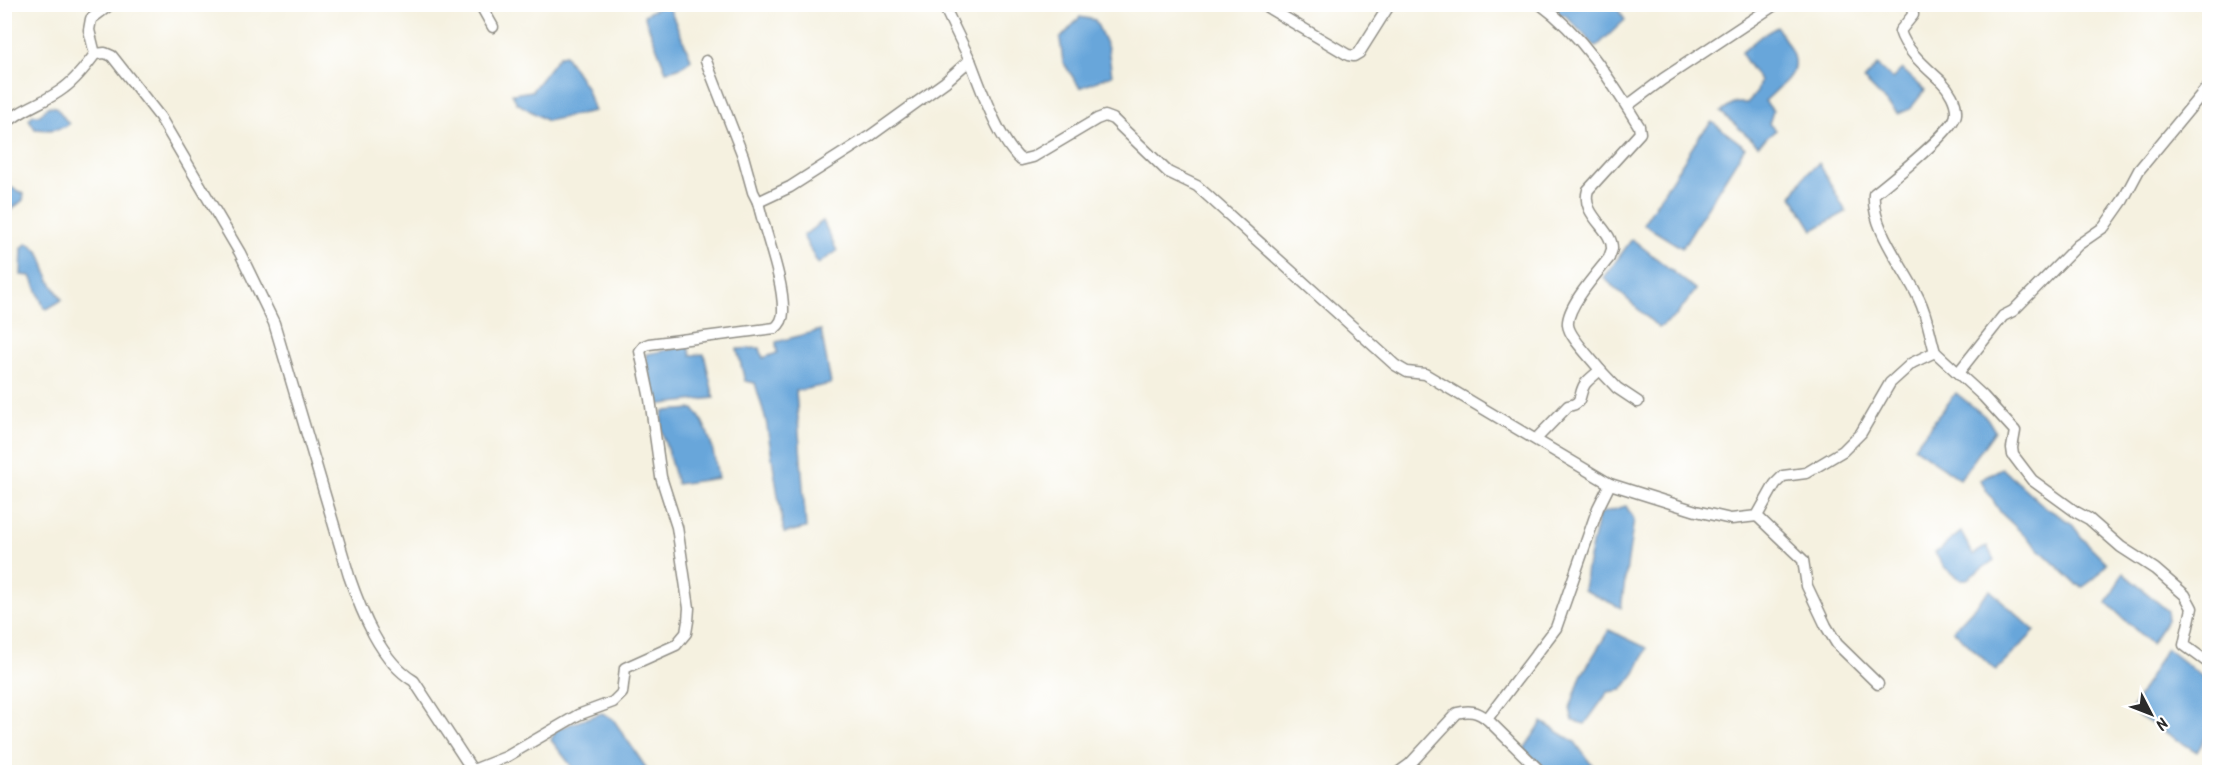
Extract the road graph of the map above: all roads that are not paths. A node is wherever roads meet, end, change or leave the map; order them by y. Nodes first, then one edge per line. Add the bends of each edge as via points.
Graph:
1 (111, 4) edge
2 (480, 4) edge
3 (943, 4) edge
4 (1262, 4) edge
5 (1390, 4) edge
6 (1540, 4) edge
7 (1776, 4) edge
8 (1912, 4) edge
9 (493, 27) dead end
10 (95, 54) junction
11 (970, 60) junction
12 (706, 61) dead end
13 (2210, 84) edge
14 (1626, 106) junction
15 (4, 125) edge
16 (758, 202) junction
17 (1935, 352) junction
18 (1600, 370) junction
19 (1958, 373) junction
20 (1638, 402) dead end
21 (1536, 439) junction
22 (1610, 484) junction
23 (1757, 516) junction
24 (2210, 664) edge
25 (1878, 684) dead end
26 (1487, 719) junction
27 (471, 772) edge
28 (1399, 772) edge
29 (1541, 772) edge

1 - 10 street via 91,19 89,30
2 - 9 street
3 - 11 street
4 - 5 street via 1354,56
6 - 14 street via 1588,50
7 - 14 street
8 - 17 street via 1913,15 1900,31 1903,40 1946,86 1957,114 1927,149 1874,194 1873,206 1877,222 1921,301
10 - 15 street via 64,88
10 - 27 street via 112,56 160,117 240,253 274,323 359,605 388,659 414,681
11 - 16 street via 861,142 790,187
11 - 21 street via 987,103 1013,153 1021,160 1033,157 1097,119 1113,119 1167,172 1197,186 1395,365 1407,372 1425,374
12 - 16 street
13 - 19 street via 2139,170 2104,227 2078,245 2013,312 2003,316
14 - 18 street via 1641,133 1585,198 1612,249 1572,309 1568,324 1571,334
16 - 27 street via 775,261 781,322 776,328 644,345 640,351 661,477 677,527 689,608 686,633 676,645 625,668 622,693 613,702 578,715 506,757
17 - 19 street
17 - 23 street via 1912,363 1890,383 1861,434 1843,451 1811,471 1783,476
18 - 20 street
18 - 21 street via 1584,386 1580,400 1568,406
19 - 24 street via 2015,431 2013,455 2032,480 2089,519 2185,595 2192,608 2184,645
21 - 22 street
22 - 23 street via 1731,519
22 - 26 street via 1589,530 1556,628
23 - 25 street via 1803,560 1808,586 1826,626 1838,644
26 - 28 street via 1478,712 1457,713
26 - 29 street

